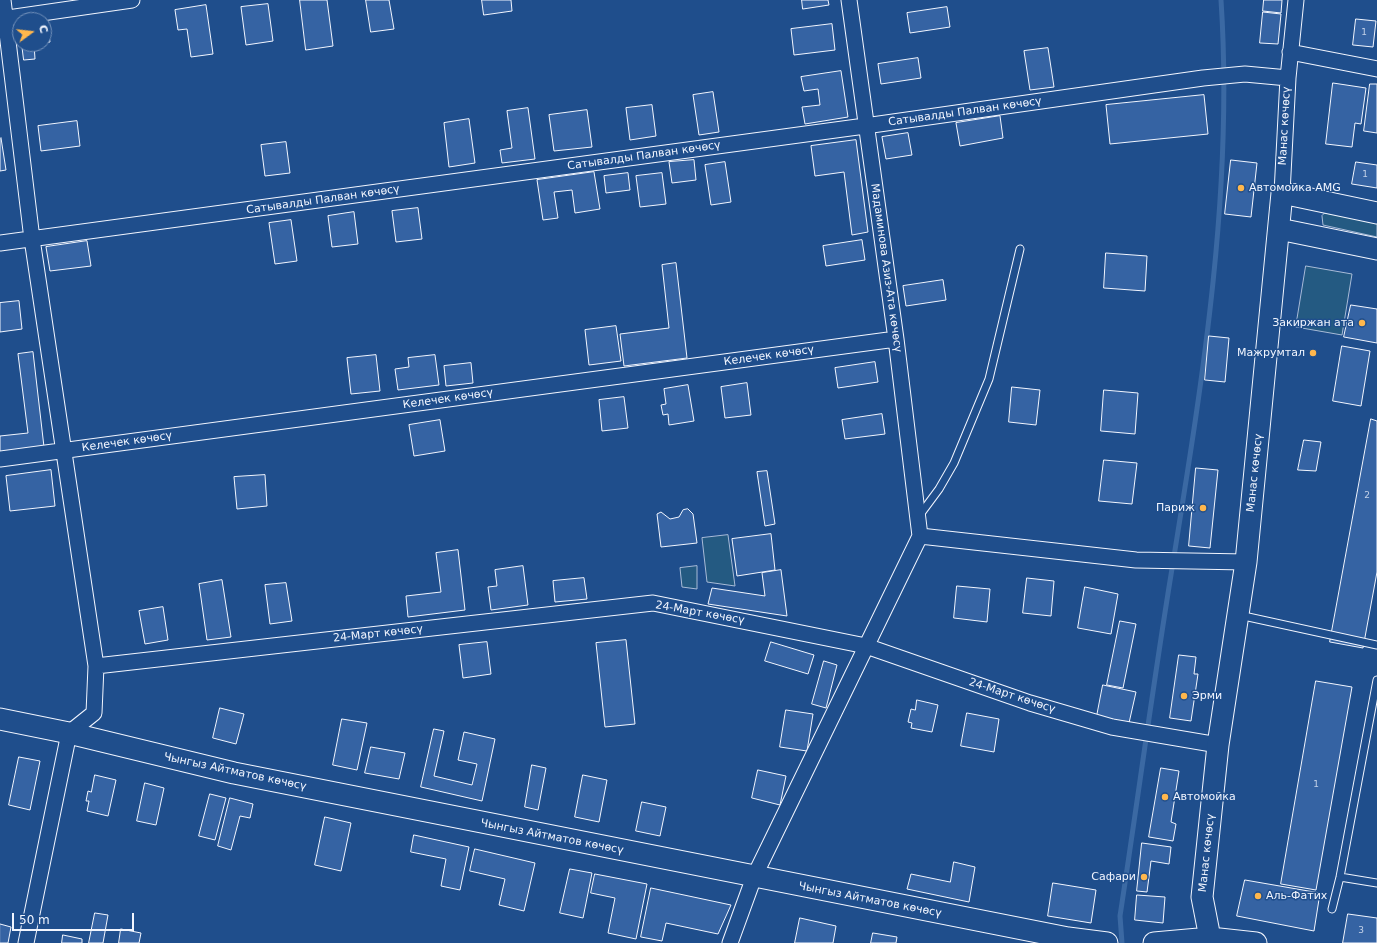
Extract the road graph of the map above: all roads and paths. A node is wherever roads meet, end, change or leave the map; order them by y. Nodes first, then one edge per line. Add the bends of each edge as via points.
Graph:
1 (2, 0) edge
2 (132, 0) edge
3 (849, 0) edge
4 (1296, 0) edge
5 (2, 19) edge
6 (1290, 52) junction
7 (1377, 69) edge
8 (1288, 78) junction
9 (866, 126) junction
10 (1282, 193) junction
11 (1377, 213) edge
12 (1279, 229) junction
13 (32, 239) junction
14 (0, 243) edge
15 (1020, 249) dead end
16 (1377, 249) edge
17 (896, 340) junction
18 (63, 451) junction
19 (0, 459) edge
20 (917, 518) junction
21 (920, 536) junction
22 (1246, 562) junction
23 (1239, 615) junction
24 (1377, 645) edge
25 (866, 646) junction
26 (96, 666) junction
27 (1377, 680) edge
28 (1375, 702) edge
29 (0, 719) edge
30 (69, 733) junction
31 (1218, 745) junction
32 (754, 877) junction
33 (1340, 877) junction
34 (1377, 883) edge
35 (1332, 909) dead end
36 (1211, 941) edge
37 (26, 943) edge
38 (730, 943) edge
39 (1107, 943) edge
40 (1154, 943) edge
41 (1256, 943) edge

1 - 5 street
2 - 5 street
3 - 9 street, Мадаминова Азиз-Ата көчөсү
4 - 6 street, Манас көчөсү
5 - 13 street
6 - 7 street
6 - 8 street, Манас көчөсү
8 - 9 street, Сатывалды Палван көчөсү via 1245,74 1203,78
8 - 10 street, Манас көчөсү
9 - 13 street, Сатывалды Палван көчөсү
9 - 17 street, Мадаминова Азиз-Ата көчөсү
10 - 11 main road
10 - 12 main road, Манас көчөсү
12 - 16 main road
12 - 22 main road, Манас көчөсү
13 - 14 street, Сатывалды Палван көчөсү
13 - 18 street
15 - 20 lane via 989,379 954,463 939,489
17 - 18 street, Келечек көчөсү
17 - 20 street, Мадаминова Азиз-Ата көчөсү
18 - 19 street, Келечек көчөсү
18 - 26 street
20 - 21 street, Мадаминова Азиз-Ата көчөсү
21 - 22 street via 1136,560
21 - 25 street
22 - 23 main road, Манас көчөсү
23 - 24 lane
23 - 31 main road, Манас көчөсү
25 - 26 street, 24-Март көчөсү via 653,603
25 - 31 street, 24-Март көчөсү via 1030,703 1112,727
25 - 32 street
26 - 30 street via 94,713
27 - 28 lane
28 - 33 lane
29 - 30 main road, Чынгыз Айтматов көчөсү
30 - 32 main road, Чынгыз Айтматов көчөсү via 234,773
30 - 37 street
31 - 36 main road, Манас көчөсү via 1202,897
32 - 38 street
32 - 39 main road, Чынгыз Айтматов көчөсү via 1068,938
33 - 34 lane
33 - 35 lane
36 - 40 main road
36 - 41 main road

